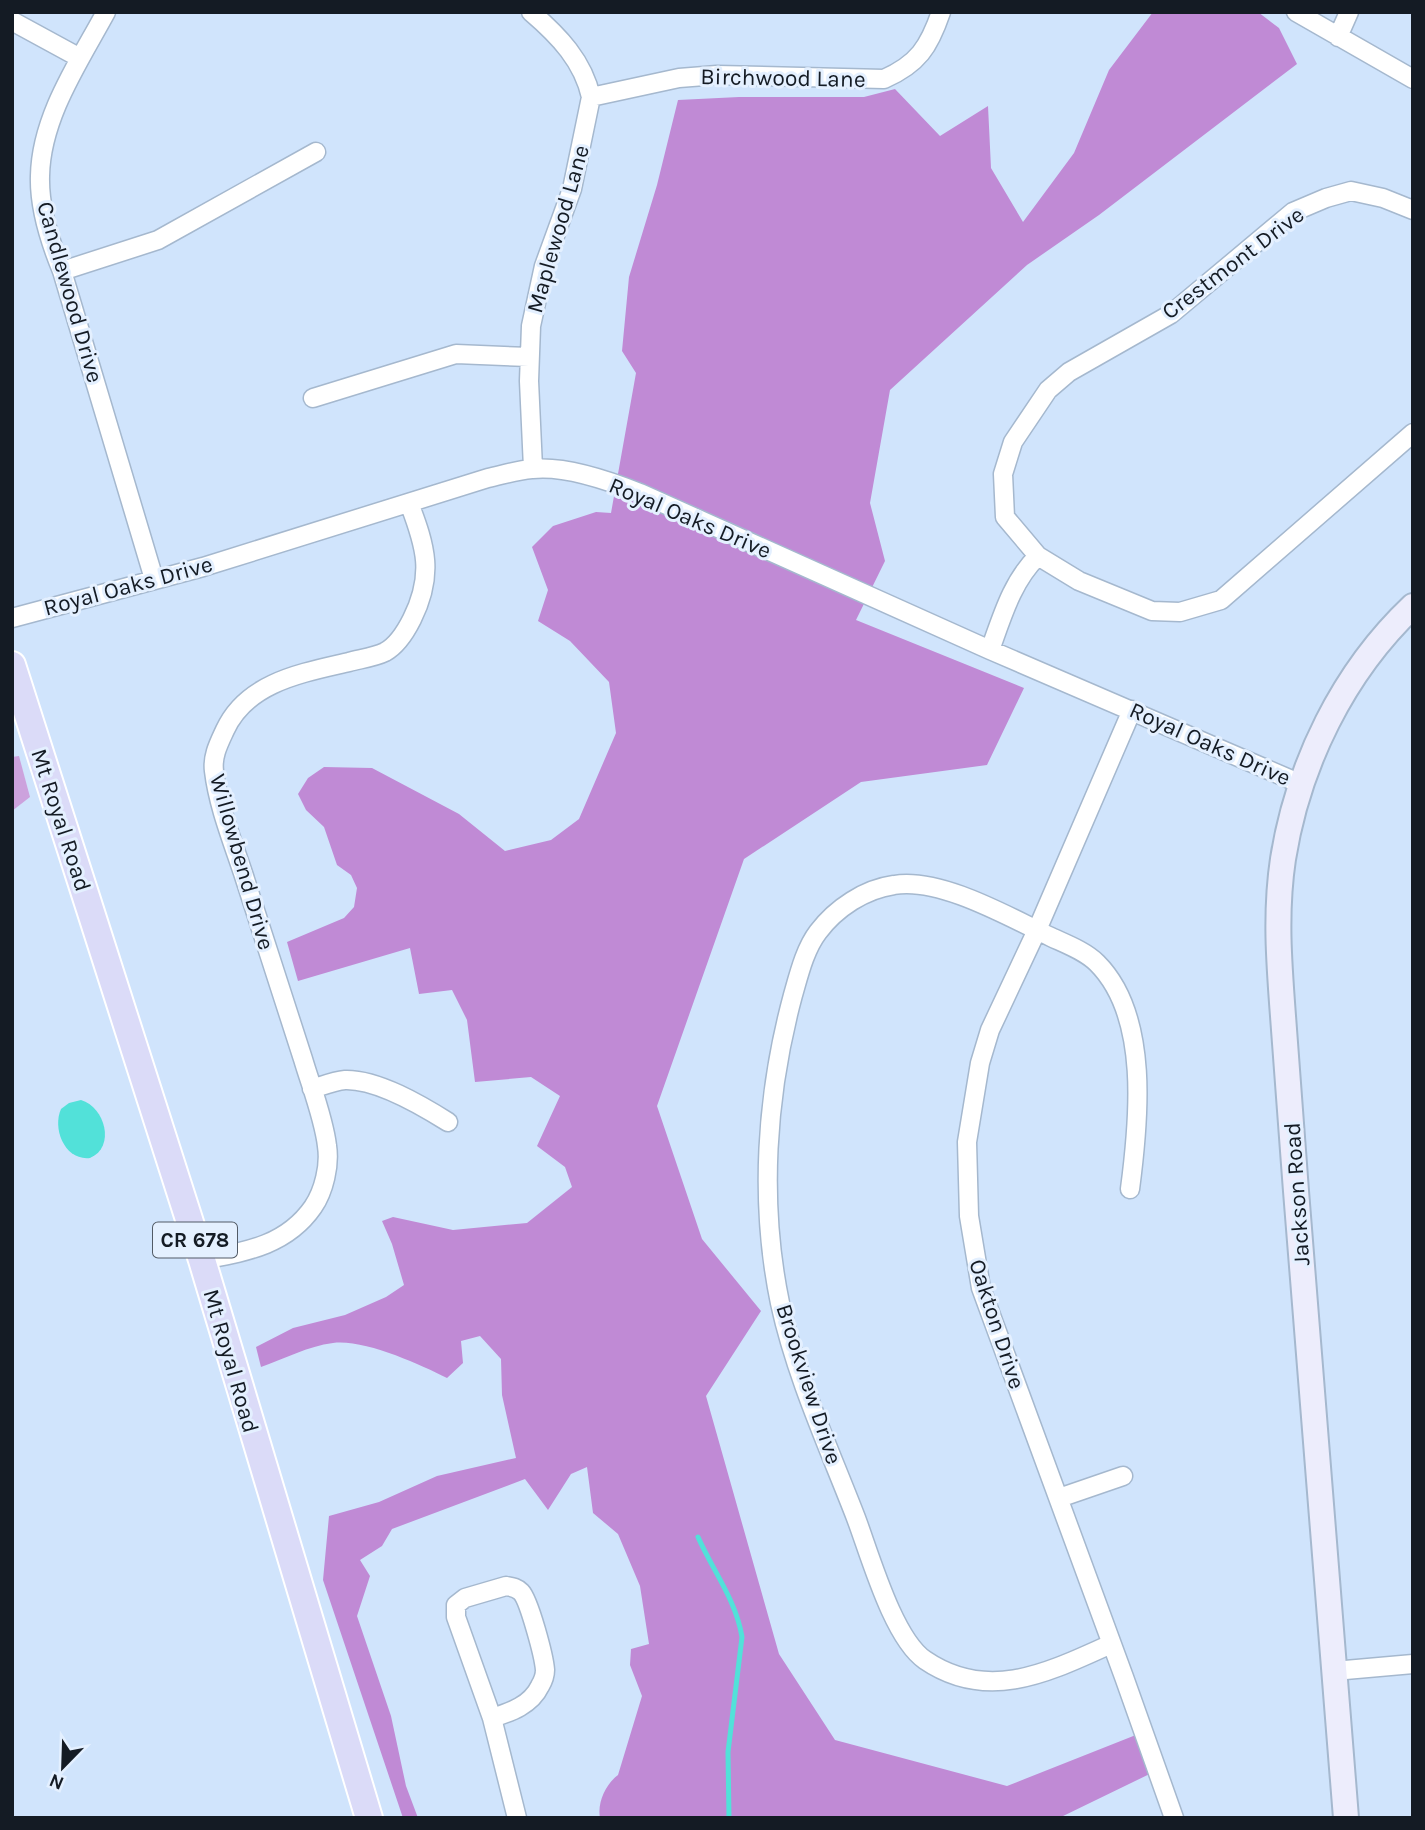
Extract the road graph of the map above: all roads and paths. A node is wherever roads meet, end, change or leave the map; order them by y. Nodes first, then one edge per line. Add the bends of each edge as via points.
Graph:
1 (106, 12) edge
2 (531, 12) edge
3 (941, 12) edge
4 (1296, 12) edge
5 (1349, 12) edge
6 (12, 21) edge
7 (1338, 37) junction
8 (80, 58) junction
9 (1413, 79) edge
10 (591, 97) junction
11 (316, 152) dead end
12 (1413, 211) edge
13 (62, 271) junction
14 (529, 357) junction
15 (313, 398) dead end
16 (1413, 433) edge
17 (533, 468) junction
18 (409, 503) junction
19 (1038, 556) junction
20 (154, 579) junction
21 (1413, 606) edge
22 (12, 618) edge
23 (990, 650) junction
24 (12, 665) edge
25 (1132, 710) junction
26 (1301, 784) junction
27 (1037, 930) junction
28 (312, 1088) junction
29 (448, 1122) dead end
30 (1130, 1189) dead end
31 (202, 1260) junction
32 (1123, 1476) dead end
33 (1059, 1498) junction
34 (1111, 1644) junction
35 (1413, 1664) edge
36 (1335, 1671) junction
37 (492, 1718) junction
38 (369, 1818) edge
39 (517, 1818) edge
40 (1174, 1818) edge
41 (1346, 1818) edge

1 - 8 street, Candlewood Drive
2 - 10 street via 576,60
3 - 10 street, Birchwood Lane via 920,57 884,79 717,75 679,78
4 - 7 street
5 - 7 street
6 - 8 street
7 - 9 street
8 - 13 street, Candlewood Drive via 53,116 40,176 46,224
10 - 14 street, Maplewood Lane via 572,189 535,300
11 - 13 street via 158,240
12 - 19 street, Crestmont Drive via 1351,191 1293,212 1171,314 1069,372 1048,390 1013,442 1003,474 1005,517
13 - 20 street, Candlewood Drive
14 - 15 street via 456,354
14 - 17 street, Maplewood Lane
16 - 19 street, Crestmont Drive via 1221,600 1180,612 1152,611 1079,580
17 - 18 street, Royal Oaks Drive
17 - 23 street, Royal Oaks Drive via 586,476 632,490
18 - 20 street, Royal Oaks Drive
18 - 28 street, Willowbend Drive via 426,557 426,574 405,632 386,652 296,674 243,702 227,725 213,768
19 - 23 street via 1025,568
20 - 22 street, Royal Oaks Drive
21 - 26 street, Jackson Road via 1344,692
23 - 25 street, Royal Oaks Drive
24 - 31 main road, Mt Royal Road / CR 678
25 - 26 street, Royal Oaks Drive
25 - 27 street, Oakton Drive
26 - 36 street, Jackson Road via 1284,856 1278,940
27 - 30 street, Brookview Drive via 1096,962 1125,1008 1138,1115
27 - 33 street, Oakton Drive via 979,1063 967,1142 969,1216 981,1288
27 - 34 street, Brookview Drive via 953,892 922,884 875,891 839,909 818,932 808,949 785,1028 767,1174 769,1224 780,1304 797,1363 879,1580 903,1636 920,1657 961,1678 1015,1681
28 - 29 street via 345,1080 362,1082
28 - 31 street, Willowbend Drive via 328,1147 324,1181 314,1205 299,1224 278,1239 256,1249
31 - 38 main road, Mt Royal Road / CR 678
32 - 33 street
33 - 34 street, Oakton Drive
34 - 40 street, Oakton Drive
35 - 36 street
36 - 41 street, Jackson Road
37 - 37 street via 456,1617 456,1605 465,1598 516,1587 524,1594 545,1673 530,1700
37 - 39 street

